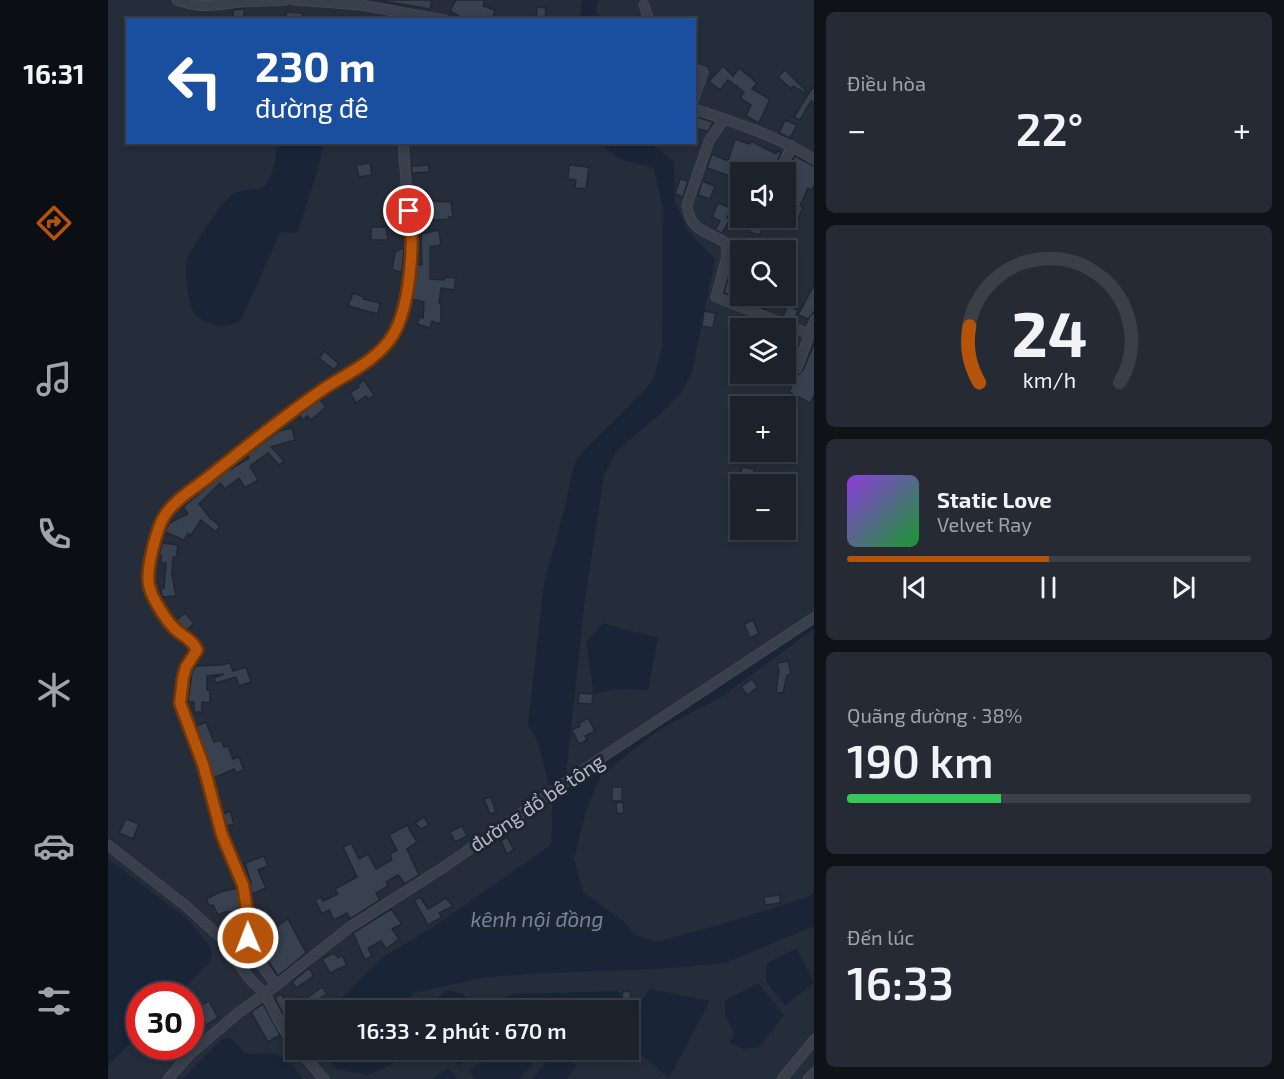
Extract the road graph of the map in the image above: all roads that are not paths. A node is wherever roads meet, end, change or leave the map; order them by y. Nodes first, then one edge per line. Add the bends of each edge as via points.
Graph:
1 (177, 0) edge
2 (286, 0) edge
3 (294, 0) edge
4 (644, 5) dead end
5 (391, 15) edge
6 (423, 18) edge
7 (648, 18) edge
8 (696, 70) edge
9 (696, 92) edge
10 (696, 110) edge
11 (724, 119) junction
12 (403, 144) edge
13 (792, 146) junction
14 (814, 160) edge
15 (784, 162) edge
16 (814, 320) edge
17 (809, 334) junction
18 (797, 368) dead end
19 (814, 617) edge
20 (108, 845) edge
21 (276, 985) junction
22 (265, 994) junction
23 (285, 1031) edge
24 (814, 1039) edge
25 (308, 1060) edge
26 (814, 1072) edge
27 (168, 1079) edge
28 (324, 1079) edge
29 (782, 1079) edge
30 (808, 1079) edge

1 - 2 street via 205,7
3 - 5 street via 333,2
4 - 7 street
5 - 6 street
8 - 9 street via 702,72
10 - 11 street
11 - 13 street
11 - 17 street via 709,141 687,205 695,226 726,243 727,256 716,297
12 - 21 street via 412,234 408,285 394,333 364,363 307,400 172,506 157,535 148,575 153,597 173,628 197,650 186,667 180,703 203,764 222,835 243,885 248,942
13 - 14 street
13 - 15 street
16 - 17 street
17 - 18 street
19 - 21 street, đường đổ bê tông via 350,927
20 - 22 street via 221,938
21 - 22 street, đường đổ bê tông
22 - 23 street
22 - 27 street, đường đổ bê tông via 190,1054
24 - 29 street
25 - 28 street
26 - 30 street

